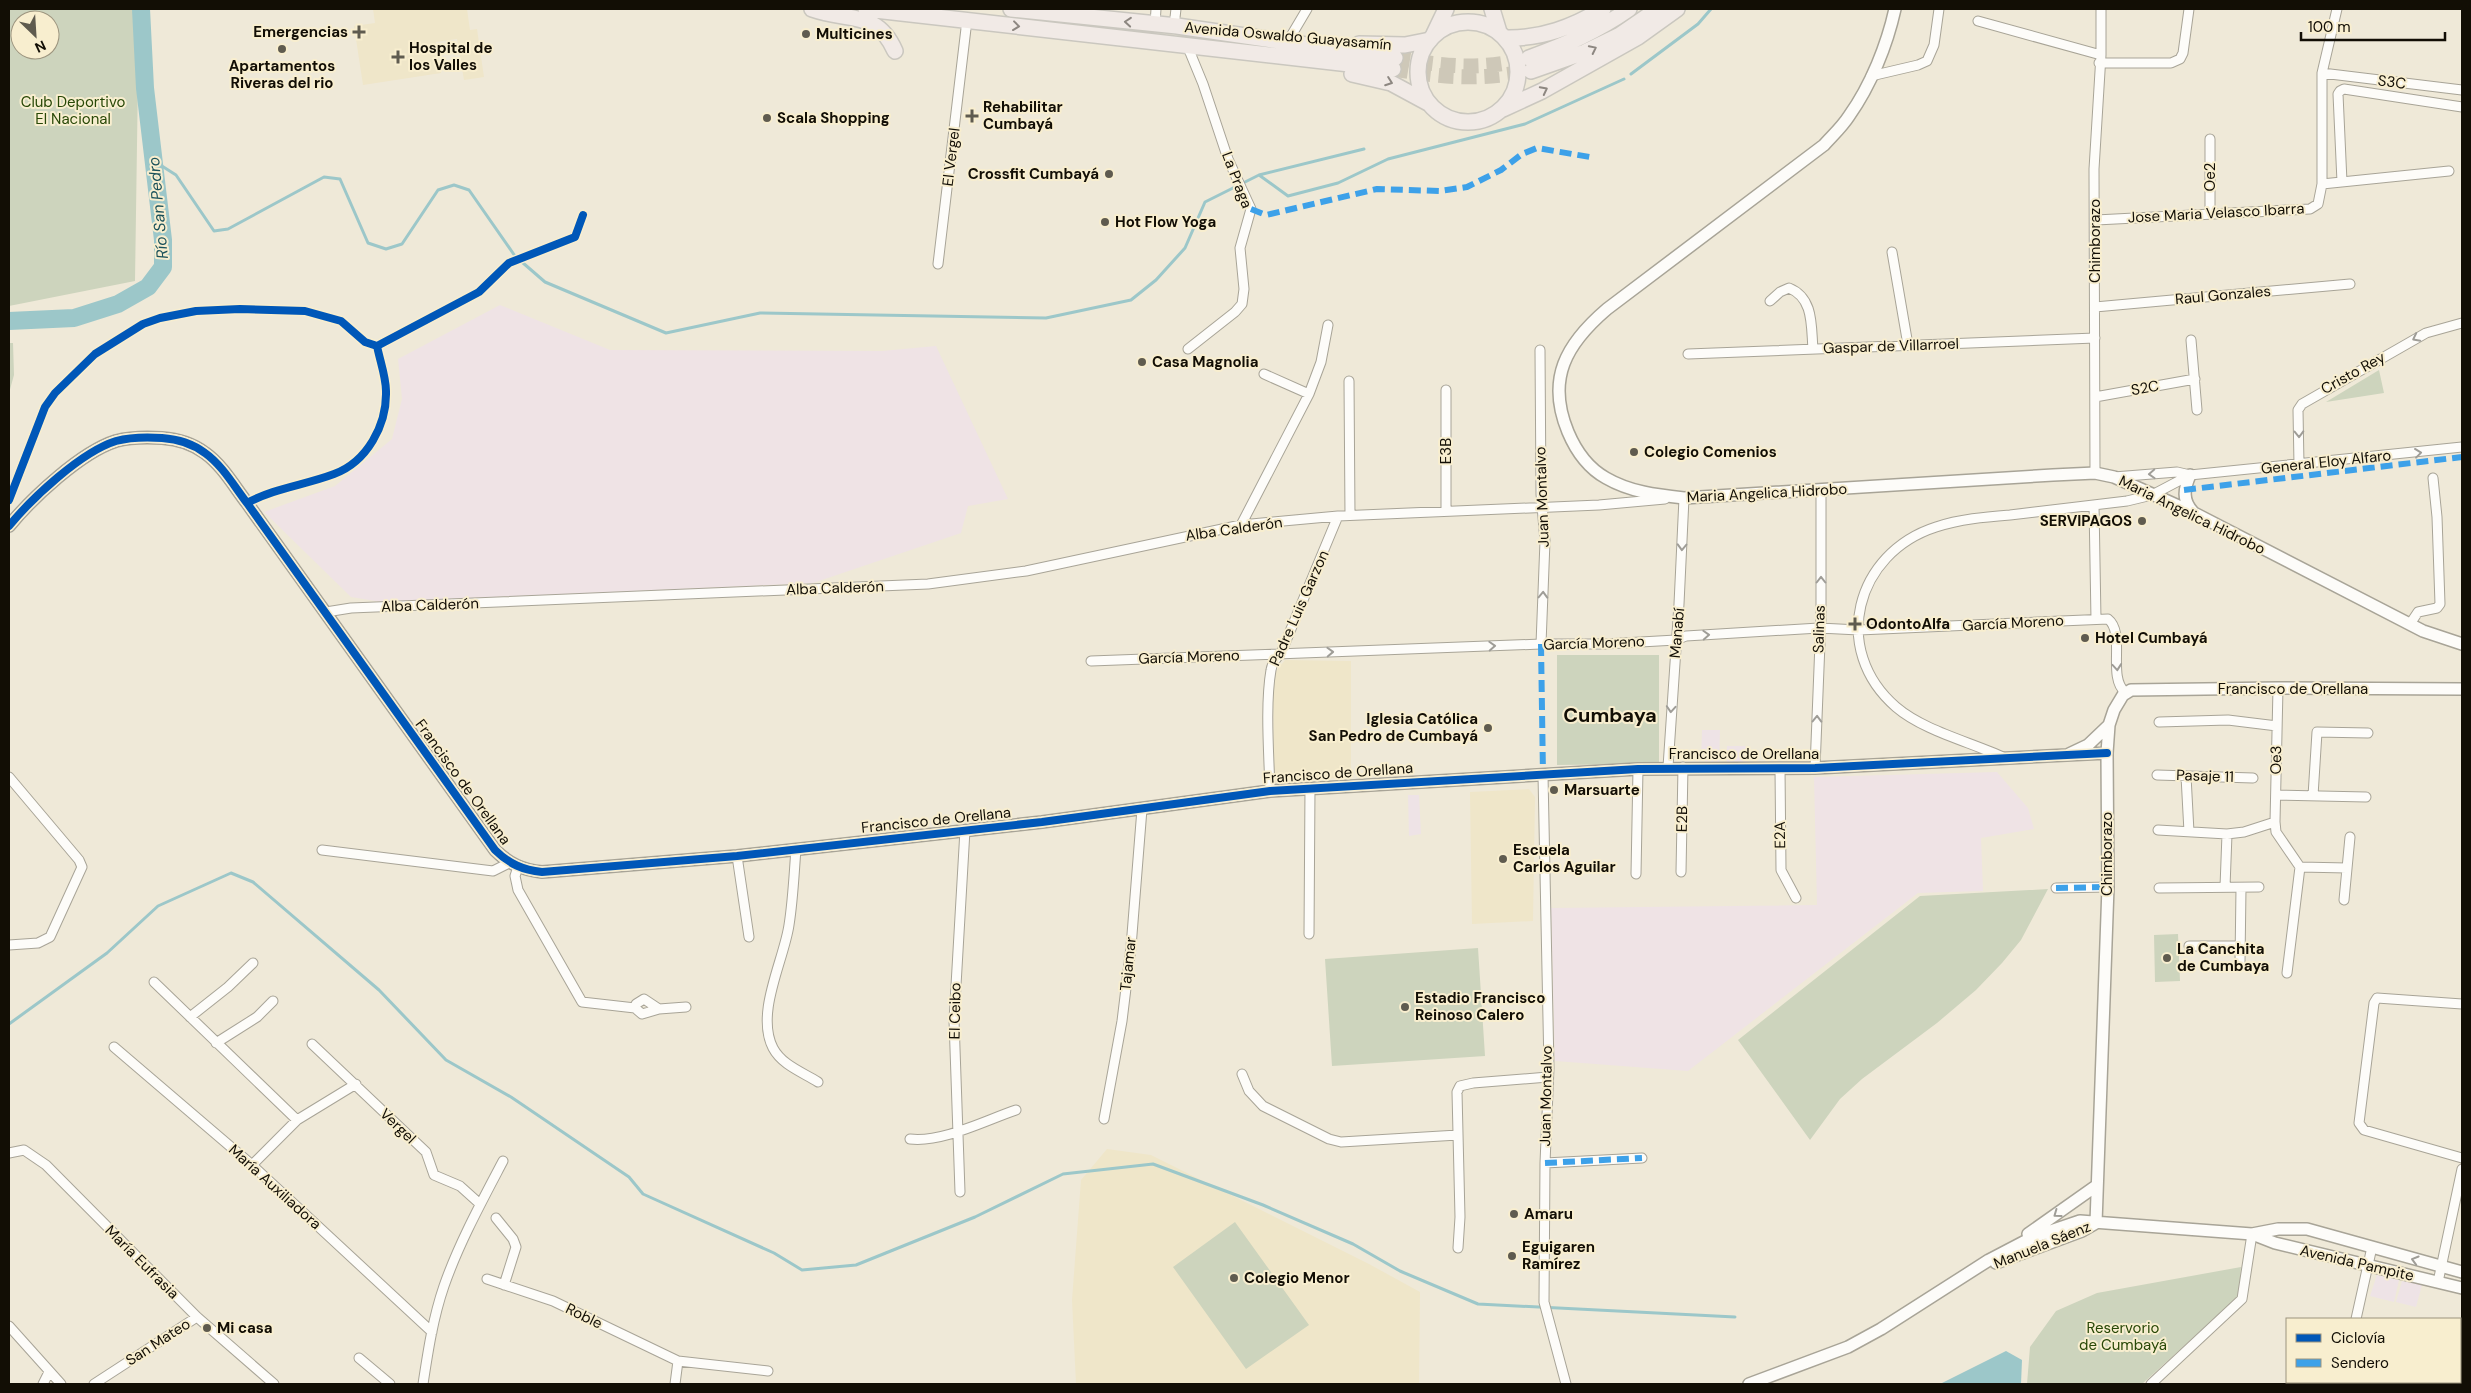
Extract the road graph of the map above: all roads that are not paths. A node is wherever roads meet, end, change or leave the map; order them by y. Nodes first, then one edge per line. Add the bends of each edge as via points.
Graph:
1 (812, 9) edge
2 (866, 9) edge
3 (1011, 9) edge
4 (1156, 9) edge
5 (1176, 9) edge
6 (1306, 9) edge
7 (1446, 9) edge
8 (1492, 9) edge
9 (1603, 9) edge
10 (1630, 9) edge
11 (1658, 9) edge
12 (1677, 9) edge
13 (1895, 9) edge
14 (1939, 9) edge
15 (2100, 9) edge
16 (2188, 9) edge
17 (2337, 9) edge
18 (968, 20) junction
19 (1978, 21) dead end
20 (1155, 24) junction
21 (1175, 26) junction
22 (1502, 35) junction
23 (1291, 36) junction
24 (1431, 38) junction
25 (1151, 42) junction
26 (1189, 50) junction
27 (895, 52) dead end
28 (2100, 59) junction
29 (2322, 73) junction
30 (1871, 76) junction
31 (2462, 90) edge
32 (1431, 105) junction
33 (2462, 107) edge
34 (1499, 110) junction
35 (2210, 139) dead end
36 (2449, 171) dead end
37 (2342, 182) junction
38 (2322, 184) junction
39 (2210, 214) junction
40 (2096, 220) junction
41 (1892, 252) dead end
42 (938, 264) dead end
43 (2350, 284) dead end
44 (1770, 301) dead end
45 (2095, 306) junction
46 (2462, 324) edge
47 (1328, 325) dead end
48 (2095, 338) junction
49 (2191, 340) dead end
50 (1908, 345) junction
51 (1188, 349) dead end
52 (1813, 349) junction
53 (1540, 350) dead end
54 (1688, 354) dead end
55 (1264, 374) dead end
56 (2194, 379) junction
57 (1349, 381) dead end
58 (1446, 390) dead end
59 (1309, 394) junction
60 (2094, 397) junction
61 (2197, 410) dead end
62 (2462, 447) edge
63 (2299, 464) junction
64 (2095, 473) junction
65 (2190, 475) junction
66 (2114, 477) junction
67 (2434, 478) dead end
68 (1821, 490) junction
69 (2152, 495) junction
70 (1680, 498) junction
71 (2094, 505) junction
72 (1542, 508) junction
73 (1446, 511) junction
74 (2194, 513) junction
75 (1350, 515) junction
76 (1338, 516) junction
77 (1241, 525) junction
78 (9, 526) edge
79 (326, 612) junction
80 (2096, 619) junction
81 (2410, 624) junction
82 (1819, 628) junction
83 (1859, 630) junction
84 (1676, 640) junction
85 (1541, 644) junction
86 (2462, 644) edge
87 (1281, 653) junction
88 (1090, 661) dead end
89 (2278, 688) junction
90 (2462, 689) edge
91 (2125, 692) junction
92 (2159, 722) dead end
93 (2109, 724) junction
94 (2277, 726) junction
95 (2368, 733) dead end
96 (2107, 754) junction
97 (2058, 757) junction
98 (2005, 758) junction
99 (1668, 767) junction
100 (1683, 767) junction
101 (1780, 768) junction
102 (1816, 768) junction
103 (1638, 769) junction
104 (1543, 775) junction
105 (2157, 775) dead end
106 (2186, 776) junction
107 (9, 777) edge
108 (2253, 778) dead end
109 (1310, 788) junction
110 (1270, 791) junction
111 (2276, 795) junction
112 (2313, 796) junction
113 (2366, 797) dead end
114 (1142, 809) junction
115 (2276, 827) junction
116 (966, 830) junction
117 (2158, 830) dead end
118 (2189, 832) junction
119 (2227, 834) junction
120 (2350, 837) dead end
121 (796, 848) junction
122 (322, 850) dead end
123 (738, 856) junction
124 (514, 865) junction
125 (2300, 867) junction
126 (2347, 868) junction
127 (1682, 872) dead end
128 (1636, 874) dead end
129 (2108, 887) junction
130 (2225, 887) junction
131 (2258, 887) dead end
132 (2056, 888) dead end
133 (2159, 888) dead end
134 (2241, 888) junction
135 (1796, 898) dead end
136 (2344, 900) dead end
137 (1309, 934) dead end
138 (750, 937) dead end
139 (9, 945) edge
140 (2189, 946) dead end
141 (2240, 946) junction
142 (2240, 962) dead end
143 (253, 963) dead end
144 (2287, 973) dead end
145 (154, 982) dead end
146 (273, 1002) dead end
147 (2462, 1004) edge
148 (686, 1007) dead end
149 (635, 1008) junction
150 (660, 1009) junction
151 (190, 1017) junction
152 (216, 1043) junction
153 (312, 1044) dead end
154 (114, 1046) dead end
155 (1242, 1074) dead end
156 (1548, 1077) junction
157 (818, 1082) dead end
158 (356, 1084) junction
159 (1016, 1110) dead end
160 (1104, 1119) dead end
161 (297, 1120) junction
162 (958, 1130) junction
163 (1458, 1135) junction
164 (910, 1139) dead end
165 (9, 1152) edge
166 (1642, 1158) dead end
167 (2462, 1158) edge
168 (503, 1161) dead end
169 (1545, 1163) junction
170 (252, 1165) junction
171 (2462, 1169) edge
172 (2096, 1186) junction
173 (960, 1192) dead end
174 (480, 1204) junction
175 (496, 1218) dead end
176 (2096, 1223) junction
177 (2252, 1234) junction
178 (2372, 1247) junction
179 (1458, 1248) dead end
180 (1989, 1260) junction
181 (2366, 1265) junction
182 (2441, 1267) junction
183 (1973, 1271) junction
184 (2462, 1272) edge
185 (486, 1279) dead end
186 (2438, 1282) junction
187 (504, 1285) junction
188 (2462, 1288) edge
189 (197, 1317) junction
190 (2356, 1318) edge
191 (9, 1326) edge
192 (432, 1332) junction
193 (359, 1358) dead end
194 (678, 1361) junction
195 (49, 1372) junction
196 (768, 1372) dead end
197 (43, 1384) edge
198 (61, 1384) edge
199 (94, 1384) edge
200 (274, 1384) edge
201 (390, 1384) edge
202 (423, 1384) edge
203 (675, 1384) edge
204 (1566, 1384) edge
205 (1749, 1384) edge
206 (2151, 1384) edge

1 - 27 main road via 869,22 889,37
2 - 18 main road, Avenida Oswaldo Guayasamín
20 -> 3 main road, Avenida Oswaldo Guayasamín
4 - 20 street
5 - 21 street
6 - 23 street
7 - 24 main road
8 - 22 main road
9 - 22 main road via 1557,32 1526,39
10 -> 11 main road via 1530,64 1585,52 1620,35
34 -> 12 main road via 1542,91 1623,45
13 - 30 street, Maria Angelica Hidrobo via 1892,26
14 - 30 street via 1934,44 1927,61
15 - 28 street, Chimborazo
16 - 28 street via 2180,60 2171,63
17 - 29 street, Jose Maria Velasco Ibarra
18 -> 25 main road, Avenida Oswaldo Guayasamín
18 - 42 street, El Vergel
19 - 28 street
20 - 21 main road, Avenida Oswaldo Guayasamín
21 - 23 main road, Avenida Oswaldo Guayasamín via 1205,26
21 - 25 main road, Avenida Oswaldo Guayasamín via 1394,64
22 - 24 main road via 1486,25 1465,22 1445,28
22 - 34 main road via 1514,51 1518,67 1510,98
23 - 24 main road, Avenida Oswaldo Guayasamín via 1374,46 1405,45
24 - 32 main road via 1418,66 1423,94
25 - 26 main road, Avenida Oswaldo Guayasamín
26 -> 32 main road, Avenida Oswaldo Guayasamín via 1232,60 1370,76 1391,82
26 - 51 street, La Praga via 1230,165 1251,209 1240,248 1244,289 1242,304
28 - 40 street, Chimborazo via 2094,169
29 - 31 street, S3C
29 - 38 street, Jose Maria Velasco Ibarra
30 - 70 street, Maria Angelica Hidrobo via 1848,118 1824,146 1607,309 1584,328 1567,354 1558,398 1572,443 1586,463 1625,487
32 - 34 main road via 1452,119 1464,121 1477,121
33 - 37 street via 2344,89 2340,91
35 - 39 street, Oe2
36 - 37 street
37 - 38 street
38 - 39 street, Jose Maria Velasco Ibarra via 2318,204 2310,209
39 - 40 street, Jose Maria Velasco Ibarra
40 - 45 street, Chimborazo
41 - 50 street
43 - 45 street, Raul Gonzales
44 - 52 street via 1789,288 1800,292 1807,304
45 - 48 street, Chimborazo
46 -> 63 street, Cristo Rey via 2426,333 2302,404 2298,410
47 - 59 street via 1321,362
48 - 50 street, Gaspar de Villarroel
48 - 60 street, Chimborazo
49 - 56 street
50 - 52 street, Gaspar de Villarroel
52 - 54 street, Gaspar de Villarroel
53 - 72 street, Juan Montalvo
55 - 59 street
56 - 60 street, S2C
56 - 61 street
57 - 75 street
58 - 73 street, E3B
59 - 77 street
60 - 64 street, Chimborazo
63 -> 62 street, General Eloy Alfaro
63 - 65 street, General Eloy Alfaro
64 - 66 street, Maria Angelica Hidrobo
64 - 68 street, Maria Angelica Hidrobo
65 -> 66 street, General Eloy Alfaro via 2177,472
65 - 69 street, General Eloy Alfaro
65 - 74 street via 2185,495 2188,507
66 - 69 street, Maria Angelica Hidrobo
67 - 81 street via 2440,604 2437,608 2420,611
68 - 70 street, Maria Angelica Hidrobo
82 -> 68 street, Salinas
69 - 71 street, General Eloy Alfaro via 2127,502
69 - 74 street, Maria Angelica Hidrobo
70 - 72 street
70 -> 84 street, Manabí
71 - 80 street
71 - 83 street, General Eloy Alfaro via 1967,519 1918,534 1889,554 1868,581 1862,598
72 - 73 street
85 -> 72 street, Juan Montalvo via 1545,542
73 - 75 street
74 - 81 street, Maria Angelica Hidrobo
75 - 76 street, Alba Calderón
76 - 77 street, Alba Calderón
76 - 87 street, Padre Luis Garzon
77 - 79 street, Alba Calderón via 1026,570 928,584 351,608
78 - 79 street, Francisco de Orellana via 40,494 101,447 134,438 170,439 205,453 216,464
79 - 124 street, Francisco de Orellana via 494,850
80 - 83 street, García Moreno
80 -> 91 street via 2112,622 2119,684
81 - 86 street, Maria Angelica Hidrobo
82 - 83 street, García Moreno
84 -> 82 street, García Moreno via 1686,636
102 -> 82 street, Salinas
83 - 98 street, General Eloy Alfaro via 1861,652 1870,674 1896,707 1911,718
84 - 85 street, García Moreno
84 -> 99 street, Manabí
87 -> 85 street, García Moreno
87 - 88 street, García Moreno
87 - 110 street, Padre Luis Garzon via 1271,670 1268,730
89 - 90 street, Francisco de Orellana
89 - 91 street, Francisco de Orellana
89 - 94 street, Oe3
91 - 93 street, Chimborazo
92 - 94 street via 2228,720
93 - 96 street, Chimborazo
93 - 97 street via 2088,745
94 - 111 street, Oe3
95 - 112 street via 2316,732
96 - 97 street, Francisco de Orellana
96 - 129 street, Chimborazo
97 - 98 street, Francisco de Orellana
98 - 102 street, Francisco de Orellana
99 - 100 street, Francisco de Orellana
99 - 103 street, Francisco de Orellana
100 - 101 street, Francisco de Orellana
100 - 127 street, E2B
101 - 102 street, Francisco de Orellana
101 - 135 street, E2A via 1781,870
103 - 104 street, Francisco de Orellana
103 - 128 street
104 - 109 street, Francisco de Orellana
104 - 156 street, Juan Montalvo
105 - 106 street, Pasaje 11
106 - 108 street, Pasaje 11
106 - 118 street
107 - 139 street via 79,860 82,868 50,937 38,943
109 - 110 street, Francisco de Orellana
109 - 137 street
110 - 114 street, Francisco de Orellana
111 - 112 street
111 - 115 street, Oe3
112 - 113 street
114 - 116 street, Francisco de Orellana
114 - 160 street, Tajamar via 1131,947
115 - 119 street
115 - 125 street
116 - 121 street, Francisco de Orellana
116 - 162 street, El Ceibo via 954,1020
117 - 118 street
118 - 119 street
119 - 130 street
120 - 126 street
121 - 123 street, Francisco de Orellana
121 - 157 street via 789,924 770,996 769,1034 772,1046 784,1062
122 - 124 street via 493,871
123 - 124 street, Francisco de Orellana via 542,872
123 - 138 street
124 - 149 street via 518,890 579,999 588,1004
125 - 126 street
125 - 144 street
126 - 136 street
129 - 132 street
129 - 172 street, Chimborazo
130 - 133 street
130 - 134 street
131 - 134 street
134 - 141 street
140 - 141 street
141 - 142 street
143 - 151 street
145 - 151 street
146 - 152 street via 258,1017
147 - 167 street via 2377,998 2359,1123 2364,1130
148 - 150 street
149 - 150 street via 642,1014
149 - 150 street via 644,999
151 - 152 street
152 - 161 street
153 - 158 street, Vergel
154 - 170 street, María Auxiliadora
155 - 163 street via 1250,1091 1263,1106 1330,1139 1341,1142
156 - 163 street via 1473,1082 1460,1086 1457,1092
156 - 169 street, Juan Montalvo
158 - 161 street
158 - 174 street, Vergel via 426,1152 434,1175 460,1186
159 - 162 street
161 - 170 street
162 - 164 street via 927,1139
162 - 173 street, El Ceibo
163 - 179 street
165 - 189 street, María Eufrasia via 24,1150 46,1165
166 - 169 street
168 - 174 street
169 - 204 street, Juan Montalvo via 1544,1302
170 - 192 street, María Auxiliadora
171 - 182 street
172 - 176 street, Chimborazo
172 -> 180 street
174 - 192 street via 450,1270
175 - 187 street via 516,1247
176 - 177 street, Avenida Pampite
176 - 180 street, Manuela Sáenz via 2080,1221 2033,1237
176 - 183 street, Manuela Sáenz
177 - 178 street, Avenida Pampite via 2278,1229 2307,1229
177 - 181 street, Avenida Pampite via 2275,1243
177 - 206 street via 2242,1299
178 - 181 street
182 -> 178 street, Avenida Pampite
180 - 183 street, Manuela Sáenz
181 - 186 street, Avenida Pampite
181 - 190 street
182 - 184 street, Avenida Pampite
182 - 186 street
183 - 205 street, Manuela Sáenz via 1848,1347
185 - 187 street, Roble
186 - 188 street, Avenida Pampite
187 - 194 street, Roble via 553,1301
189 - 199 street, San Mateo
189 - 200 street, María Eufrasia
191 - 195 street
192 - 202 street
193 - 201 street
194 - 196 street, Roble
194 - 203 street
195 - 197 street
195 - 198 street

